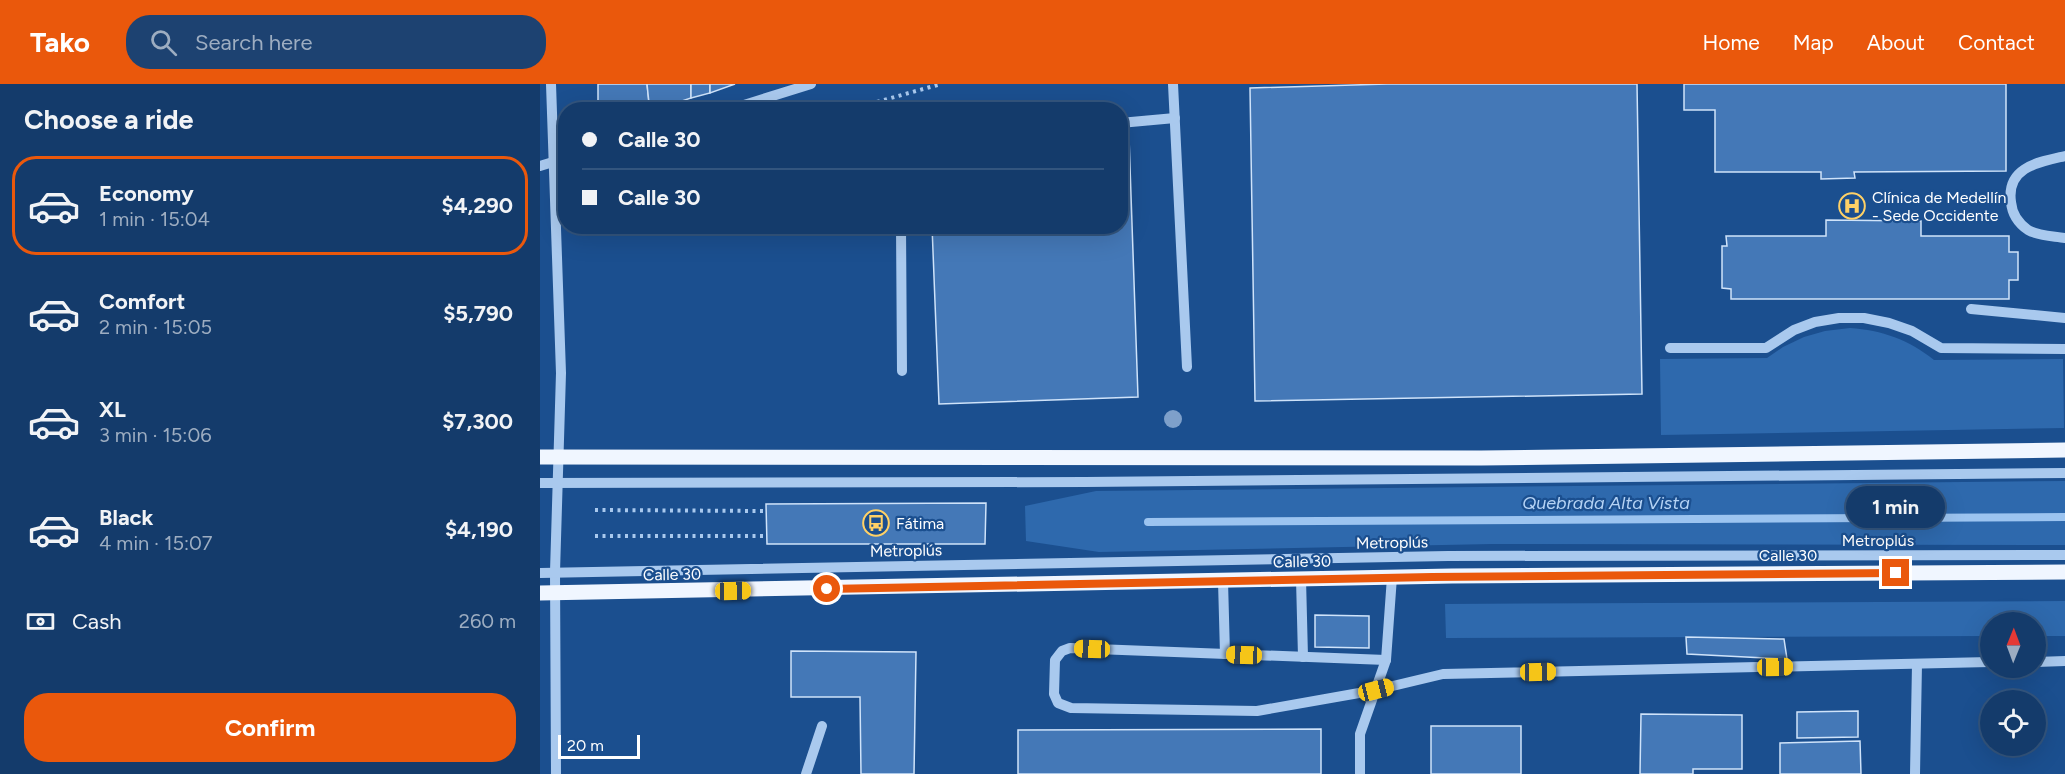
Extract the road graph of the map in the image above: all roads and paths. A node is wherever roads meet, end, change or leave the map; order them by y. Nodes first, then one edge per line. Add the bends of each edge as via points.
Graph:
1 (551, 84) edge
2 (812, 84) edge
3 (941, 84) edge
4 (1173, 84) edge
5 (754, 102) edge
6 (877, 102) edge
7 (1175, 118) junction
8 (1128, 122) edge
9 (2065, 156) edge
10 (558, 161) edge
11 (554, 162) junction
12 (540, 166) edge
13 (901, 234) edge
14 (2065, 238) edge
15 (1971, 309) dead end
16 (2065, 318) edge
17 (1670, 348) dead end
18 (2065, 349) edge
19 (1187, 367) dead end
20 (902, 371) dead end
21 (2065, 450) edge
22 (540, 457) edge
23 (558, 457) junction
24 (2065, 473) edge
25 (540, 483) edge
26 (557, 483) junction
27 (595, 510) dead end
28 (766, 511) dead end
29 (595, 536) dead end
30 (766, 536) dead end
31 (2065, 555) edge
32 (555, 572) junction
33 (2065, 572) edge
34 (540, 573) edge
35 (1392, 578) junction
36 (1301, 579) junction
37 (1223, 581) junction
38 (548, 593) edge
39 (1225, 654) junction
40 (1304, 657) junction
41 (1386, 660) junction
42 (2065, 661) edge
43 (2046, 662) edge
44 (1980, 663) edge
45 (1917, 664) junction
46 (1376, 690) junction
47 (822, 726) dead end
48 (556, 774) edge
49 (806, 774) edge
50 (1360, 774) edge
51 (1915, 774) edge

1 - 11 street
2 - 5 street
3 - 6 path
4 - 7 street
7 - 8 street
7 - 19 street
9 - 14 street via 2036,162 2023,170 2010,195 2012,210 2028,230
10 - 11 street
11 - 12 street
11 - 23 street via 561,373
13 - 20 street
15 - 16 street
17 - 18 street via 1766,348 1815,322 1864,318 1912,331 1941,348
21 - 23 main road via 1481,458
22 - 23 main road
23 - 26 street
24 - 26 street
25 - 26 street
26 - 32 street
27 - 28 path
29 - 30 path
31 - 32 street, Metroplús via 1448,556
32 - 34 street, Metroplús
32 - 38 street
33 - 35 main road, Calle 30
35 - 36 main road, Calle 30
35 - 41 street
36 - 37 main road, Calle 30
36 - 40 street
37 - 38 main road, Calle 30
37 - 39 street
38 - 48 street
39 - 40 street
39 - 46 street via 1070,648 1055,660 1054,694 1058,703 1071,708 1257,711
40 - 41 street
41 - 46 street
42 - 43 street
44 - 45 street
45 - 46 street via 1443,674
45 - 51 street
46 - 50 street via 1360,734
47 - 49 street

